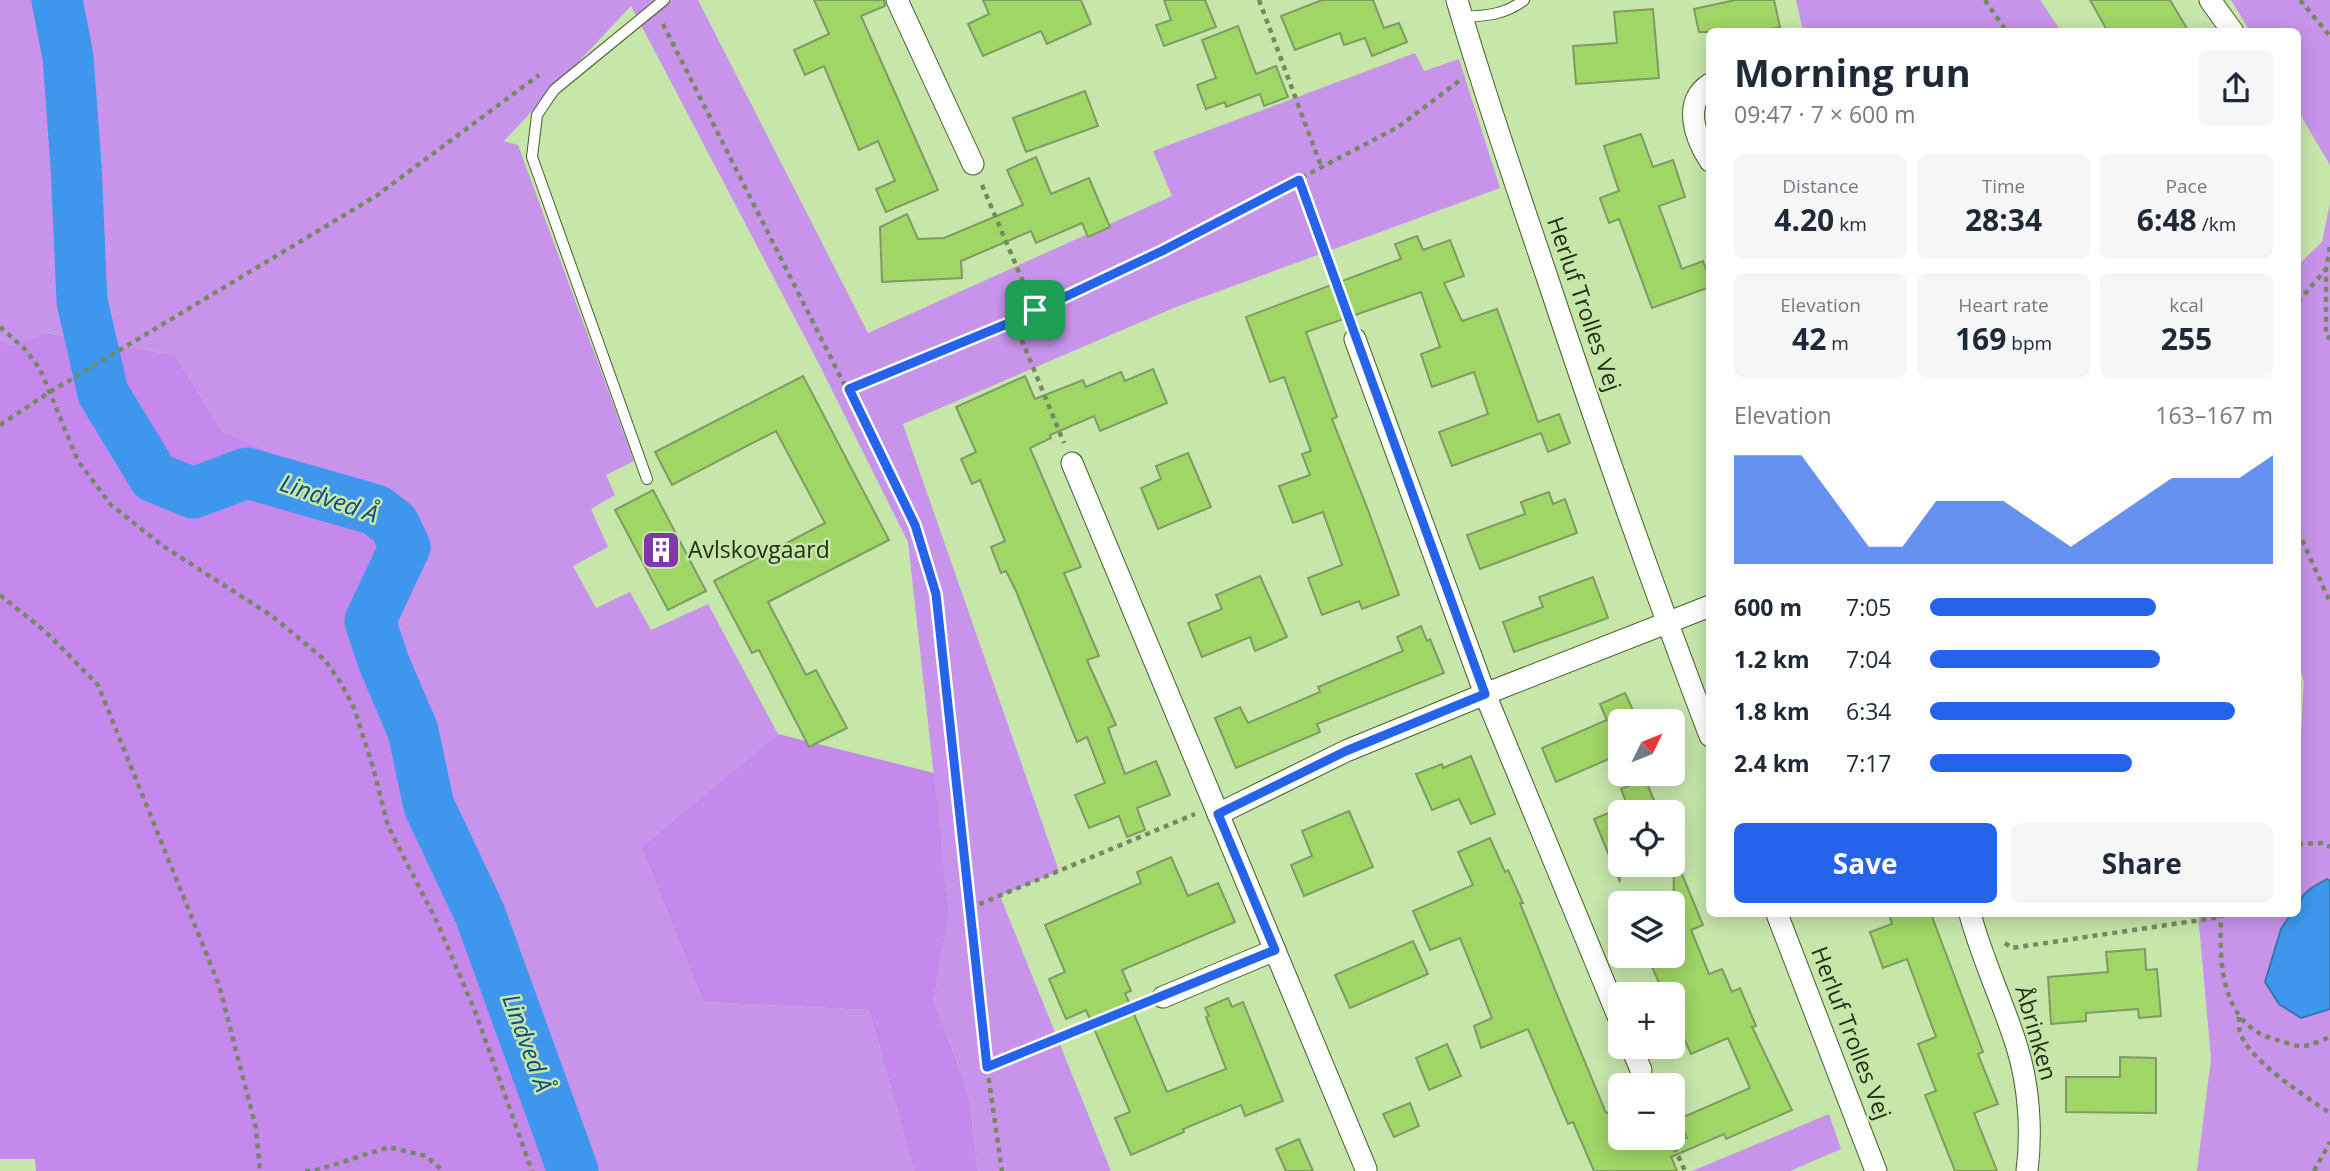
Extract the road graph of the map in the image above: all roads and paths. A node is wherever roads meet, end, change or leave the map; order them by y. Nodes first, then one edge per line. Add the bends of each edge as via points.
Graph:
1 (664, 0) edge
2 (897, 0) edge
3 (1259, 0) edge
4 (1524, 0) edge
5 (1985, 0) edge
6 (2210, 0) edge
7 (2300, 0) edge
8 (656, 9) junction
9 (1459, 9) edge
10 (2004, 28) edge
11 (2229, 28) edge
12 (2330, 36) edge
13 (1476, 68) junction
14 (541, 73) dead end
15 (1706, 86) edge
16 (1706, 154) edge
17 (973, 164) joint
18 (1321, 166) junction
19 (1299, 180) junction
20 (2330, 247) edge
21 (2326, 270) junction
22 (2301, 299) edge
23 (1035, 310) junction
24 (1014, 321) junction
25 (0, 327) edge
26 (1355, 339) joint
27 (2330, 340) edge
28 (849, 389) junction
29 (50, 392) junction
30 (0, 425) edge
31 (1072, 463) joint
32 (647, 479) dead end
33 (2301, 538) edge
34 (0, 596) edge
35 (2330, 602) edge
36 (1706, 607) edge
37 (1667, 622) junction
38 (1485, 694) junction
39 (1706, 725) edge
40 (1218, 814) junction
41 (2301, 844) edge
42 (2330, 846) edge
43 (970, 908) junction
44 (1778, 917) edge
45 (1971, 917) edge
46 (2208, 917) edge
47 (2221, 917) edge
48 (2001, 939) dead end
49 (1275, 950) junction
50 (1608, 992) edge
51 (1163, 997) joint
52 (2239, 1017) junction
53 (2330, 1037) edge
54 (1636, 1059) edge
55 (987, 1067) junction
56 (1641, 1070) dead end
57 (2330, 1113) edge
58 (2330, 1142) edge
59 (1675, 1150) edge
60 (1366, 1169) dead end
61 (260, 1171) edge
62 (305, 1171) edge
63 (443, 1171) edge
64 (532, 1171) edge
65 (1002, 1171) edge
66 (1685, 1171) edge
67 (1875, 1171) edge
68 (2027, 1171) edge
69 (2314, 1171) edge

1 - 8 lane
2 - 17 street
3 - 18 path
4 - 9 lane via 1490,15
5 - 10 path
6 - 11 street
7 - 12 path
8 - 28 path
8 - 32 lane via 554,90 537,115 532,157
9 - 13 street, Herluf Trolles Vej
13 - 18 path via 1398,127
13 - 37 street, Herluf Trolles Vej
14 - 29 path via 376,196
15 - 16 street via 1695,101 1693,117
17 - 23 path
18 - 19 path
19 - 23 path
19 - 26 path
20 - 21 path
21 - 22 path
21 - 27 path via 2326,335
23 - 24 path
24 - 28 path
24 - 31 path
25 - 29 path via 24,348
26 - 38 street
28 - 43 path via 915,525 936,594
29 - 30 path
29 - 64 path via 78,461 111,505 163,546 272,616 324,659 341,682 355,708 388,826 475,1011
31 - 40 street
33 - 35 path
34 - 61 path via 46,632 98,685 219,985 256,1128
36 - 37 street
37 - 38 street
37 - 39 street, Herluf Trolles Vej
38 - 40 street via 1346,751
38 - 50 street
40 - 43 path via 1202,811
40 - 49 street
41 - 42 path
43 - 55 path
44 - 67 street, Herluf Trolles Vej
45 - 68 street, Åbrinken via 2025,1080
46 - 48 path via 2011,948
47 - 52 path via 2226,991
49 - 51 street
49 - 60 street
51 - 55 path
52 - 53 path via 2266,1037 2302,1046
52 - 57 path via 2240,1033 2259,1058
54 - 56 street
55 - 65 path
58 - 69 path
59 - 66 path
62 - 63 path via 389,1147 426,1156

